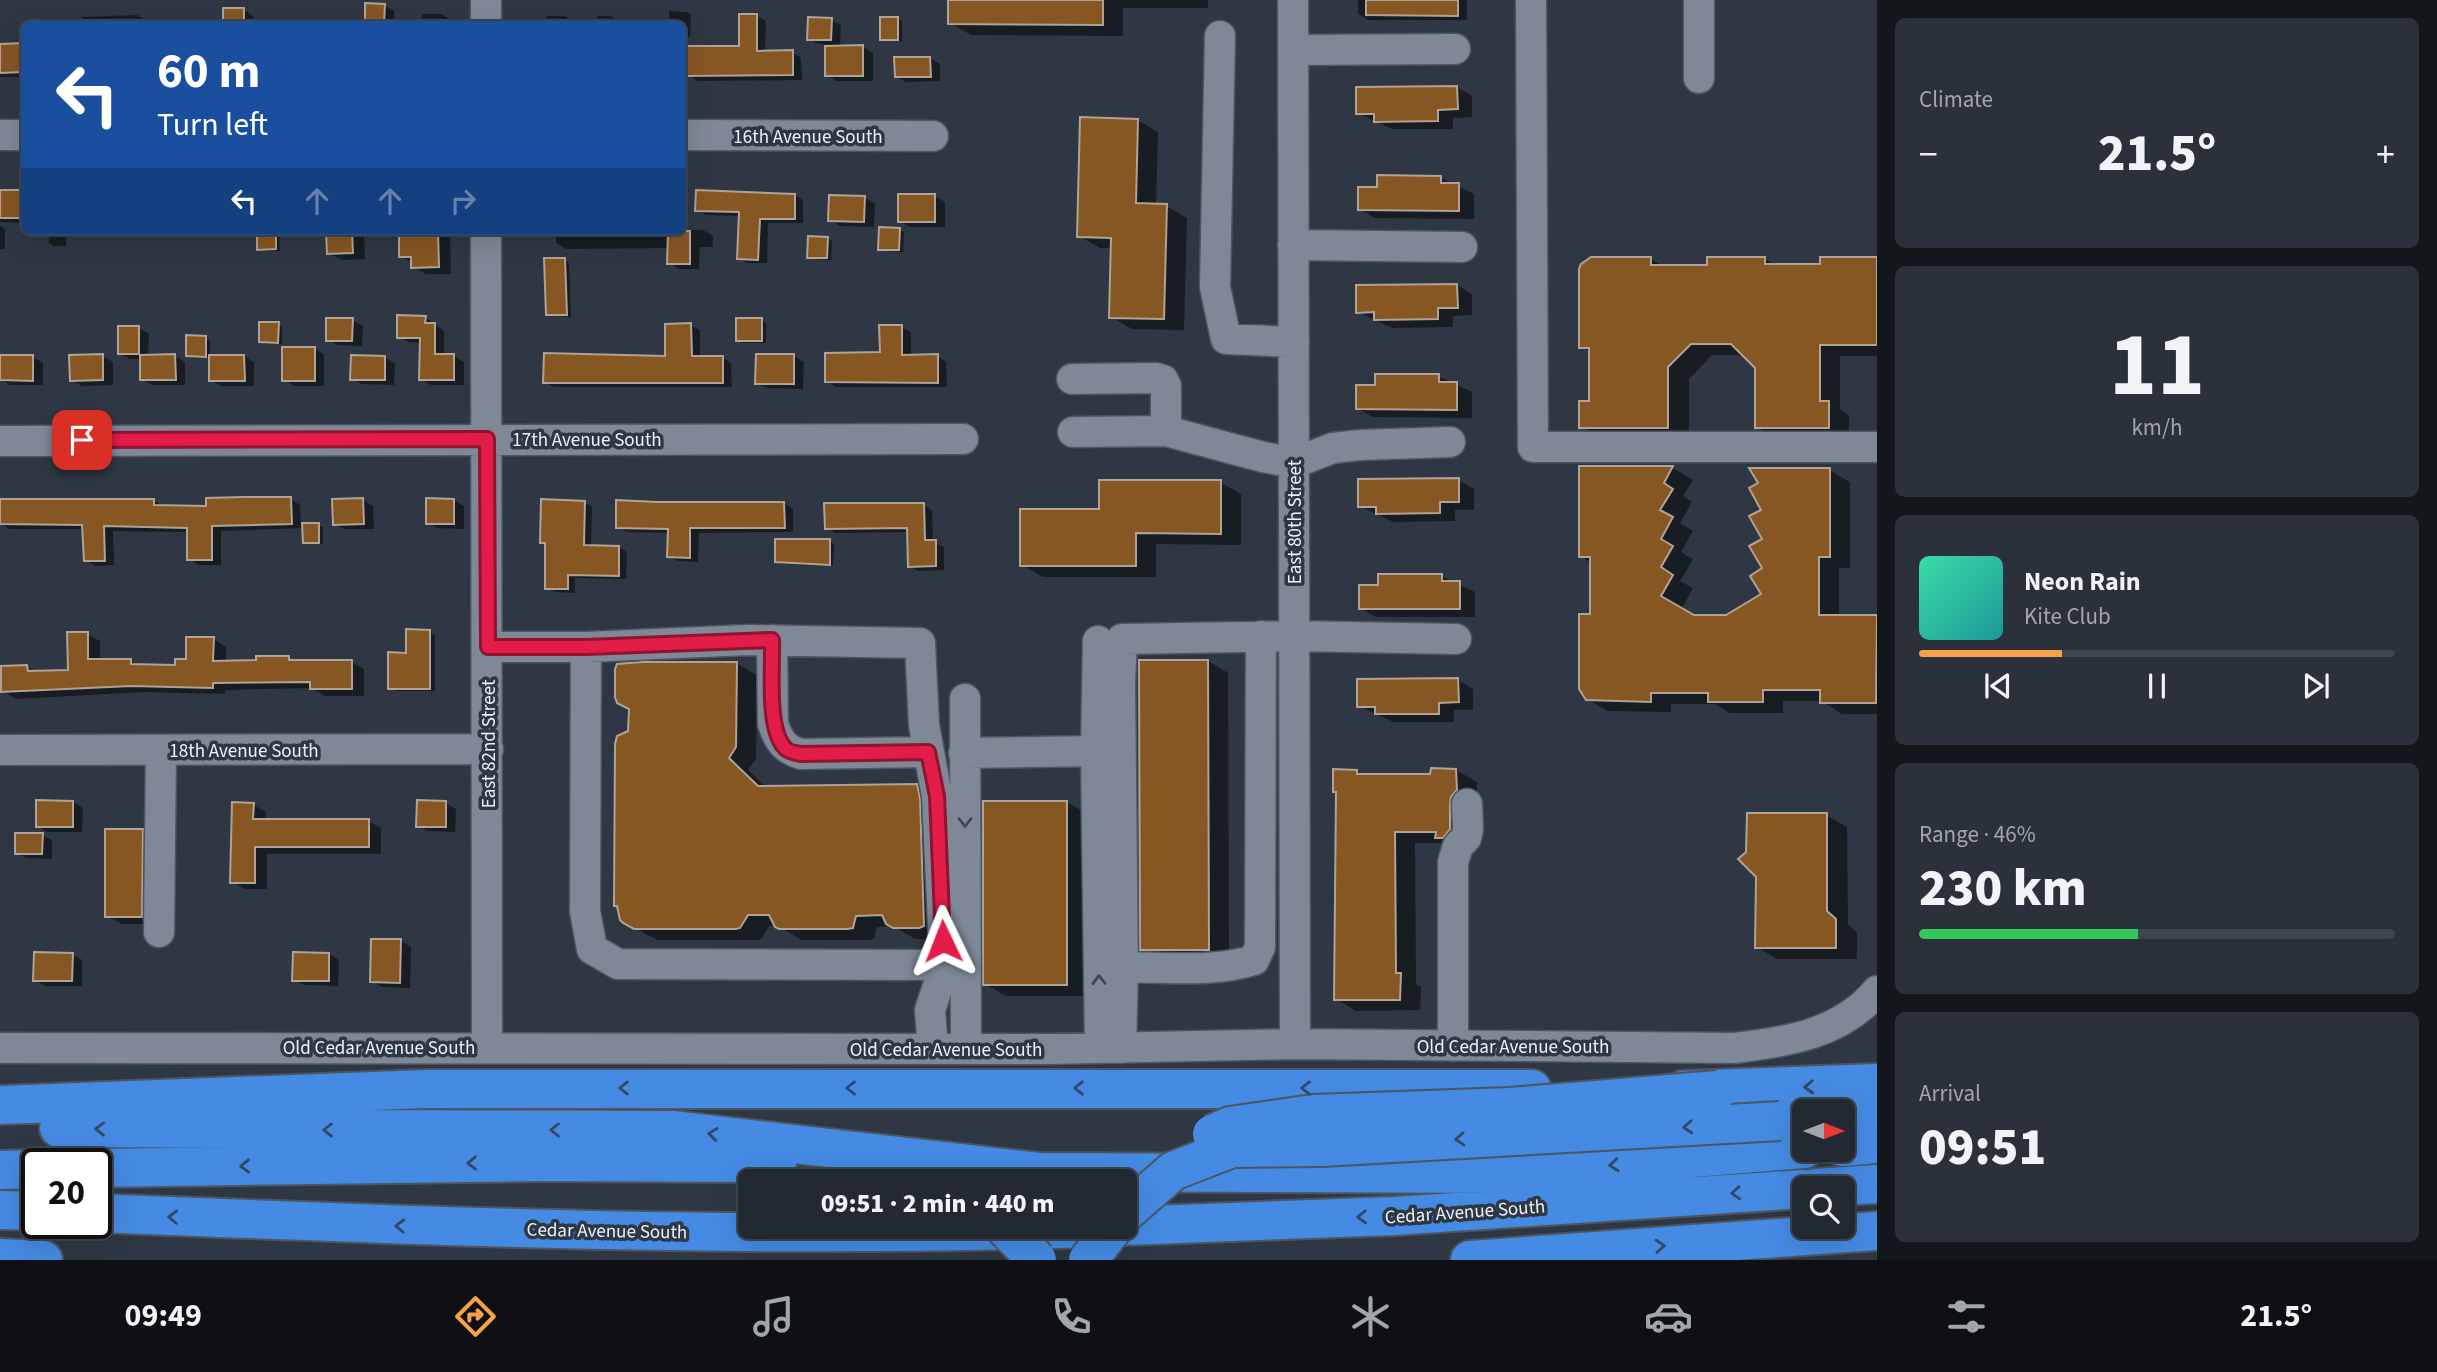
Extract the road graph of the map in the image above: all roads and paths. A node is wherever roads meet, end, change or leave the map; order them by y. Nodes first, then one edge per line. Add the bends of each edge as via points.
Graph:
1 (486, 0) edge
2 (1293, 0) edge
3 (1531, 0) edge
4 (1699, 0) edge
5 (486, 21) edge
6 (1220, 36) dead end
7 (1293, 50) junction
8 (1455, 50) dead end
9 (1699, 78) dead end
10 (0, 135) edge
11 (21, 135) edge
12 (686, 135) edge
13 (933, 136) dead end
14 (486, 235) edge
15 (1293, 245) junction
16 (1462, 247) dead end
17 (1294, 342) junction
18 (1072, 379) dead end
19 (1166, 431) junction
20 (1073, 432) dead end
21 (487, 439) junction
22 (963, 439) dead end
23 (0, 441) edge
24 (1450, 442) dead end
25 (1877, 447) edge
26 (1294, 463) junction
27 (1261, 636) junction
28 (1294, 636) junction
29 (1457, 639) dead end
30 (772, 640) junction
31 (1098, 642) dead end
32 (488, 647) junction
33 (586, 647) junction
34 (965, 699) dead end
35 (488, 749) junction
36 (0, 750) edge
37 (161, 750) junction
38 (1097, 751) junction
39 (928, 752) junction
40 (964, 753) junction
41 (1467, 804) dead end
42 (159, 932) dead end
43 (944, 965) junction
44 (1123, 967) junction
45 (1877, 990) edge
46 (1295, 1044) junction
47 (1453, 1045) junction
48 (487, 1047) junction
49 (0, 1048) edge
50 (1110, 1048) junction
51 (933, 1049) junction
52 (966, 1049) junction
53 (0, 1080) edge
54 (1877, 1083) edge
55 (426, 1089) junction
56 (1718, 1090) junction
57 (0, 1105) edge
58 (1877, 1117) edge
59 (1855, 1118) edge
60 (0, 1128) edge
61 (1792, 1130) edge
62 (1792, 1131) edge
63 (1877, 1144) edge
64 (1855, 1146) edge
65 (112, 1168) edge
66 (21, 1169) edge
67 (885, 1169) edge
68 (0, 1170) edge
69 (1514, 1174) junction
70 (1137, 1179) edge
71 (1877, 1184) edge
72 (1855, 1185) edge
73 (1137, 1189) edge
74 (1792, 1190) edge
75 (1137, 1203) edge
76 (0, 1210) edge
77 (21, 1211) edge
78 (738, 1213) edge
79 (112, 1214) edge
80 (1137, 1226) edge
81 (468, 1228) junction
82 (1877, 1231) edge
83 (738, 1232) edge
84 (1016, 1239) edge
85 (1082, 1239) edge
86 (1106, 1239) edge
87 (0, 1258) edge
88 (43, 1260) edge
89 (1037, 1260) edge
90 (1070, 1260) edge
91 (1088, 1260) edge
92 (1470, 1260) edge

1 - 5 street
2 - 7 street, East 80th Street
3 - 25 street via 1534,447
4 - 9 street
6 - 17 street via 1215,287 1226,339
7 - 8 street
7 - 15 street, East 80th Street
10 - 11 street
12 - 13 street, 16th Avenue South
14 - 21 street, East 82nd Street
15 - 16 street
15 - 17 street, East 80th Street
17 - 26 street, East 80th Street
18 - 19 street via 1163,380
19 - 20 street
19 - 26 street
21 - 22 street, 17th Avenue South
21 - 23 street, 17th Avenue South
21 - 32 street, East 82nd Street
24 - 26 street via 1333,448
26 - 28 street, East 80th Street
27 - 28 street
27 - 44 street via 1260,947 1254,960 1242,963
27 - 44 street via 1122,639
28 - 29 street
28 - 46 street, East 80th Street
30 - 33 street
30 - 39 street via 774,724 787,750 801,754
30 - 39 street via 920,643
31 - 38 street
32 - 33 street
32 - 35 street, East 82nd Street
33 - 43 street via 585,911 592,949 618,964
34 - 40 street
35 - 37 street, 18th Avenue South
35 - 48 street, East 82nd Street
36 - 37 street, 18th Avenue South
37 - 42 street
38 - 40 street
50 -> 38 street
39 - 43 street via 937,796
40 -> 52 street
41 - 47 street via 1466,838 1453,863
43 - 51 street via 930,1010
44 - 50 street
45 - 47 street, Old Cedar Avenue South via 1846,1018 1816,1033 1782,1042 1734,1048
46 - 47 street, Old Cedar Avenue South
46 - 50 street, Old Cedar Avenue South
48 - 49 street, Old Cedar Avenue South
48 - 51 street, Old Cedar Avenue South
50 - 52 street, Old Cedar Avenue South
51 - 52 street, Old Cedar Avenue South
53 - 55 highway via 281,1080
54 -> 56 highway
56 -> 55 highway
55 - 57 highway
56 - 70 highway, bridge via 1271,1119 1230,1126 1167,1155
58 - 59 highway
69 -> 60 highway via 1039,1172 673,1130
61 -> 75 highway, bridge via 1232,1149 1174,1171
62 -> 69 highway
63 - 64 highway
67 -> 65 highway via 806,1163 540,1162
66 - 68 highway
69 - 73 highway
71 - 72 highway
74 -> 80 highway, Cedar Avenue South via 1394,1216
76 - 77 highway
78 - 81 highway
81 -> 79 highway, Cedar Avenue South
81 - 83 highway, Cedar Avenue South
92 -> 82 highway
84 - 89 highway, bridge
85 - 90 highway
86 - 91 highway, bridge
87 - 88 highway

